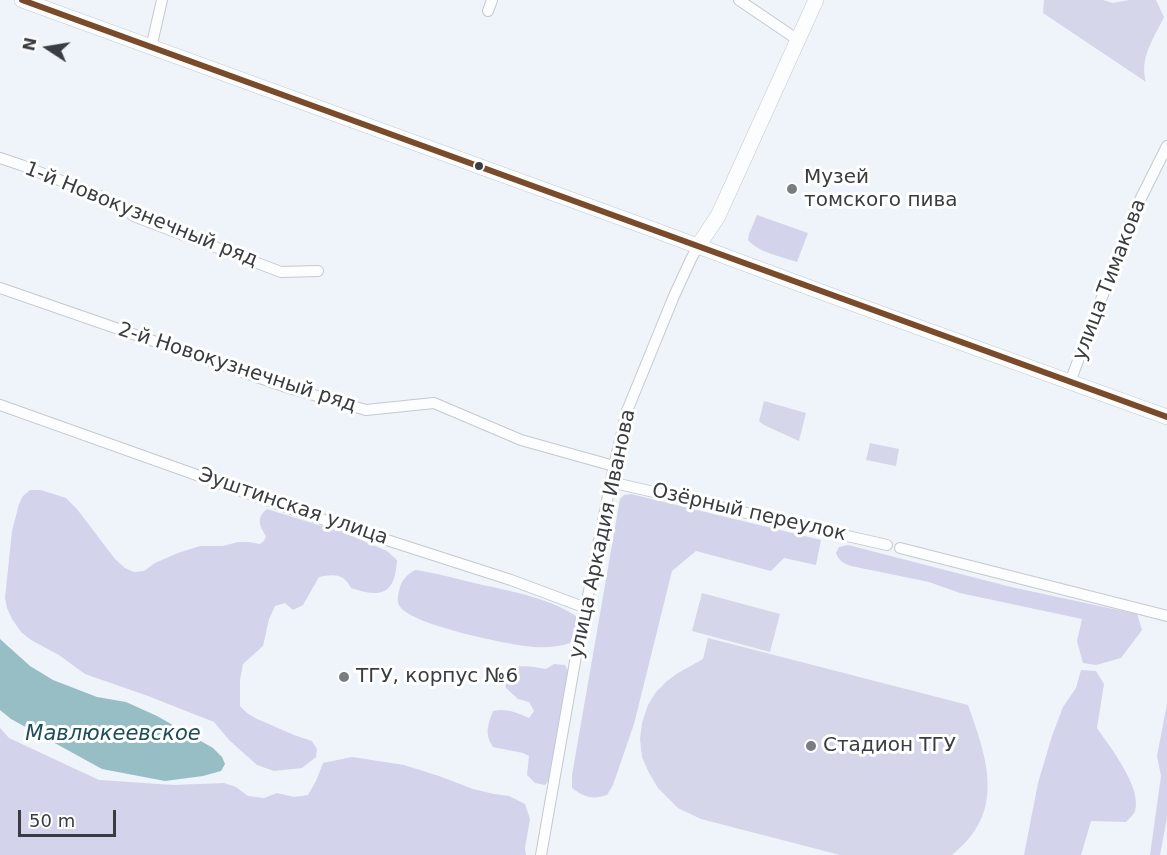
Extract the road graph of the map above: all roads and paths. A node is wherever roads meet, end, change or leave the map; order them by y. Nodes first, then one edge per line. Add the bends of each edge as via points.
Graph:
1 (22, 0) edge
2 (162, 0) edge
3 (492, 0) edge
4 (739, 0) edge
5 (816, 0) edge
6 (488, 11) dead end
7 (798, 40) junction
8 (151, 48) junction
9 (1167, 146) edge
10 (0, 158) edge
11 (698, 246) junction
12 (318, 271) dead end
13 (0, 288) edge
14 (1070, 382) junction
15 (0, 405) edge
16 (1167, 417) edge
17 (614, 466) junction
18 (610, 482) junction
19 (887, 545) dead end
20 (900, 548) dead end
21 (586, 608) junction
22 (1167, 615) edge
23 (541, 855) edge

1 - 8 main road
2 - 8 street
3 - 6 street
4 - 7 street
5 - 7 main road, улица Аркадия Иванова
7 - 11 main road, улица Аркадия Иванова via 718,216
8 - 11 main road
9 - 14 street, улица Тимакова via 1134,212
10 - 12 street, 1-й Новокузнечный ряд via 105,198 136,217 281,272
11 - 14 main road
11 - 17 street, улица Аркадия Иванова via 627,411
13 - 17 street, 2-й Новокузнечный ряд via 354,407 366,410 434,403 521,440
14 - 16 main road
15 - 21 street, Эуштинская улица
17 - 18 street, улица Аркадия Иванова
18 - 19 street, Озёрный переулок
18 - 21 street, улица Аркадия Иванова
20 - 22 street
21 - 23 street, улица Аркадия Иванова

